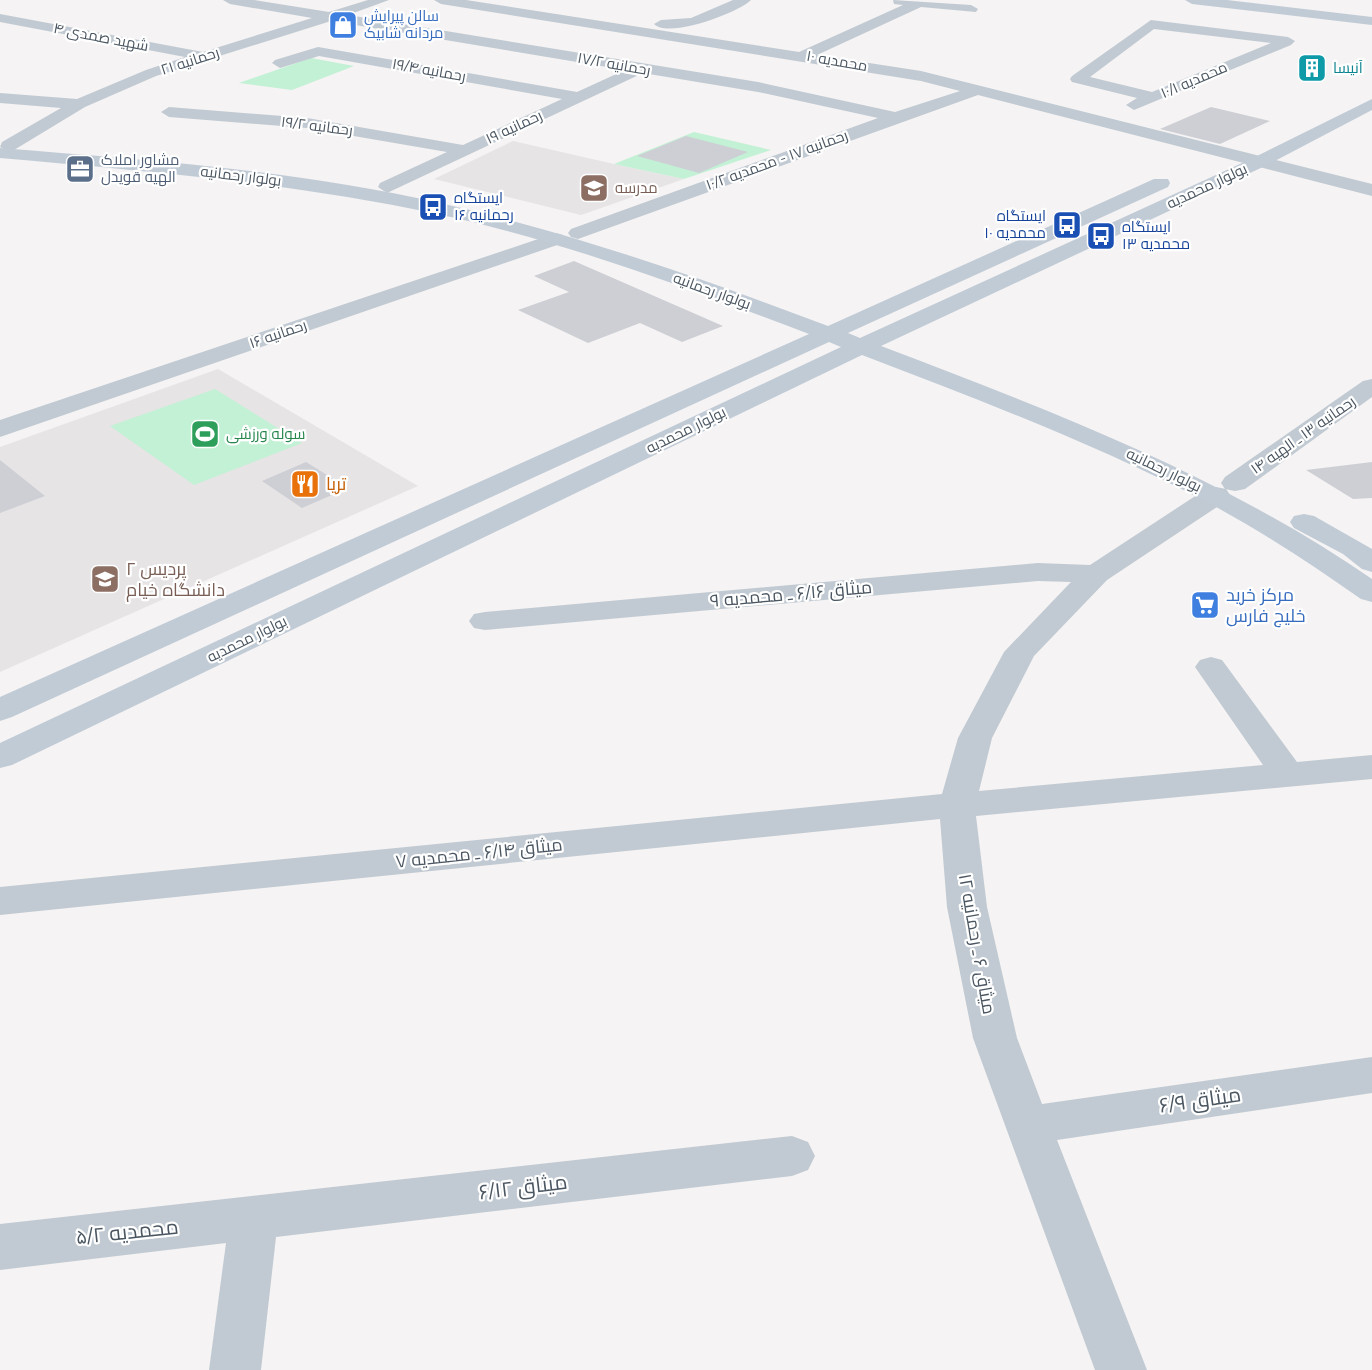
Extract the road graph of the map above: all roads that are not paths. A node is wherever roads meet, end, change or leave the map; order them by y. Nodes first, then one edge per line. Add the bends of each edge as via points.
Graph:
1 (230, 0) edge
2 (382, 0) edge
3 (441, 0) edge
4 (524, 0) edge
5 (744, 0) edge
6 (888, 0) edge
7 (1192, 0) edge
8 (1252, 0) edge
9 (921, 3) junction
10 (677, 8) dead end
11 (496, 9) junction
12 (971, 9) dead end
13 (1372, 14) edge
14 (331, 16) junction
15 (0, 18) edge
16 (1372, 21) edge
17 (660, 24) junction
18 (51, 27) junction
19 (642, 32) junction
20 (21, 37) dead end
21 (203, 56) junction
22 (803, 56) junction
23 (280, 63) dead end
24 (641, 68) junction
25 (1372, 85) edge
26 (978, 90) junction
27 (579, 97) junction
28 (1153, 97) junction
29 (0, 98) edge
30 (79, 104) junction
31 (1372, 104) edge
32 (169, 112) dead end
33 (896, 117) junction
34 (1101, 120) junction
35 (2, 150) edge
36 (464, 150) junction
37 (1227, 153) junction
38 (1259, 162) junction
39 (387, 187) junction
40 (1372, 190) edge
41 (578, 233) junction
42 (556, 239) junction
43 (825, 333) junction
44 (866, 335) junction
45 (1372, 386) edge
46 (0, 429) edge
47 (1176, 453) dead end
48 (1219, 482) junction
49 (1372, 563) edge
50 (1096, 574) junction
51 (1372, 593) edge
52 (485, 621) dead end
53 (1211, 667) dead end
54 (0, 710) edge
55 (0, 758) edge
56 (1372, 767) edge
57 (1287, 774) junction
58 (957, 805) junction
59 (0, 901) edge
60 (1372, 1075) edge
61 (1028, 1125) junction
62 (792, 1156) dead end
63 (254, 1218) junction
64 (0, 1247) edge
65 (235, 1370) edge
66 (1121, 1370) edge

1 - 14 street, رحمانیه ۱۷/۲
2 - 14 street, رحمانیه ۲۱
3 - 11 street, محمدیه ۱۰
4 - 11 street
5 - 17 street via 693,22
6 - 9 street
7 - 16 main road
8 - 13 main road
9 - 12 street
9 - 22 street
10 - 17 street via 656,16
11 - 19 street, محمدیه ۱۰
14 - 21 street, رحمانیه ۲۱
14 - 24 street, رحمانیه ۱۷/۲
15 - 18 street, شهید صمدی ۴
17 - 19 street
18 - 20 street
18 - 21 street, شهید صمدی ۴
19 - 22 street, محمدیه ۱۰
21 - 30 street, رحمانیه ۲۱
22 - 26 street, محمدیه ۱۰
23 - 27 street, رحمانیه ۱۹/۴ via 318,51
24 - 27 street, رحمانیه ۱۹
24 - 33 street, رحمانیه ۱۷/۲ via 758,87
25 - 37 main road, بولوار محمدیه
26 - 33 street, رحمانیه ۱۷ - محمدیه ۱۰/۲
26 - 34 street, محمدیه ۱۰
27 - 36 street, رحمانیه ۱۹
28 - 28 street, محمدیه ۱۰/۱ via 1288,41 1151,24 1078,79
28 - 34 street, محمدیه ۱۰/۱
29 - 30 street
30 - 35 street, رحمانیه ۲۱
31 - 38 main road, بولوار محمدیه
32 - 36 street, رحمانیه ۱۹/۲ via 307,123
33 - 41 street, رحمانیه ۱۷ - محمدیه ۱۰/۲
34 - 37 street, محمدیه ۱۰
35 - 39 main road, بولوار رحمانیه via 182,161
35 - 42 main road, بولوار رحمانیه via 297,182 433,207
36 - 39 street, رحمانیه ۱۹
37 - 38 street, محمدیه ۱۰
37 - 44 main road, بولوار محمدیه
38 - 40 street, محمدیه ۱۰
38 - 44 main road, بولوار محمدیه
39 - 41 main road, بولوار رحمانیه
41 - 44 main road, بولوار رحمانیه
42 - 43 main road, بولوار رحمانیه
42 - 46 street, رحمانیه ۱۶
43 - 44 main road, بولوار محمدیه
43 - 54 main road, بولوار محمدیه
44 - 47 main road, بولوار رحمانیه via 1070,407
44 - 48 main road, بولوار رحمانیه via 1163,468
44 - 55 main road, بولوار محمدیه
45 - 48 street, رحمانیه ۱۳ ـ الهیه ۱۴
48 - 49 main road, بولوار رحمانیه via 1353,548
48 - 50 street, میثاق ۶ ـ رحمانیه ۱۲
48 - 51 main road, بولوار رحمانیه
50 - 52 street, میثاق ۶/۱۶ ـ محمدیه ۹ via 1038,572
50 - 58 street, میثاق ۶ ـ رحمانیه ۱۲ via 1020,652 975,738
53 - 57 street
56 - 57 street, میثاق ۶/۱۴ ـ محمدیه ۷
57 - 58 street, میثاق ۶/۱۴ ـ محمدیه ۷
58 - 59 street, میثاق ۶/۱۴ ـ محمدیه ۷
58 - 61 street, میثاق ۶ ـ رحمانیه ۱۲ via 967,907 994,1038
60 - 61 street, میثاق ۶/۹
61 - 66 street, میثاق ۶ ـ رحمانیه ۱۲
62 - 63 street, میثاق ۶/۱۲
63 - 64 street, محمدیه ۵/۲
63 - 65 street

